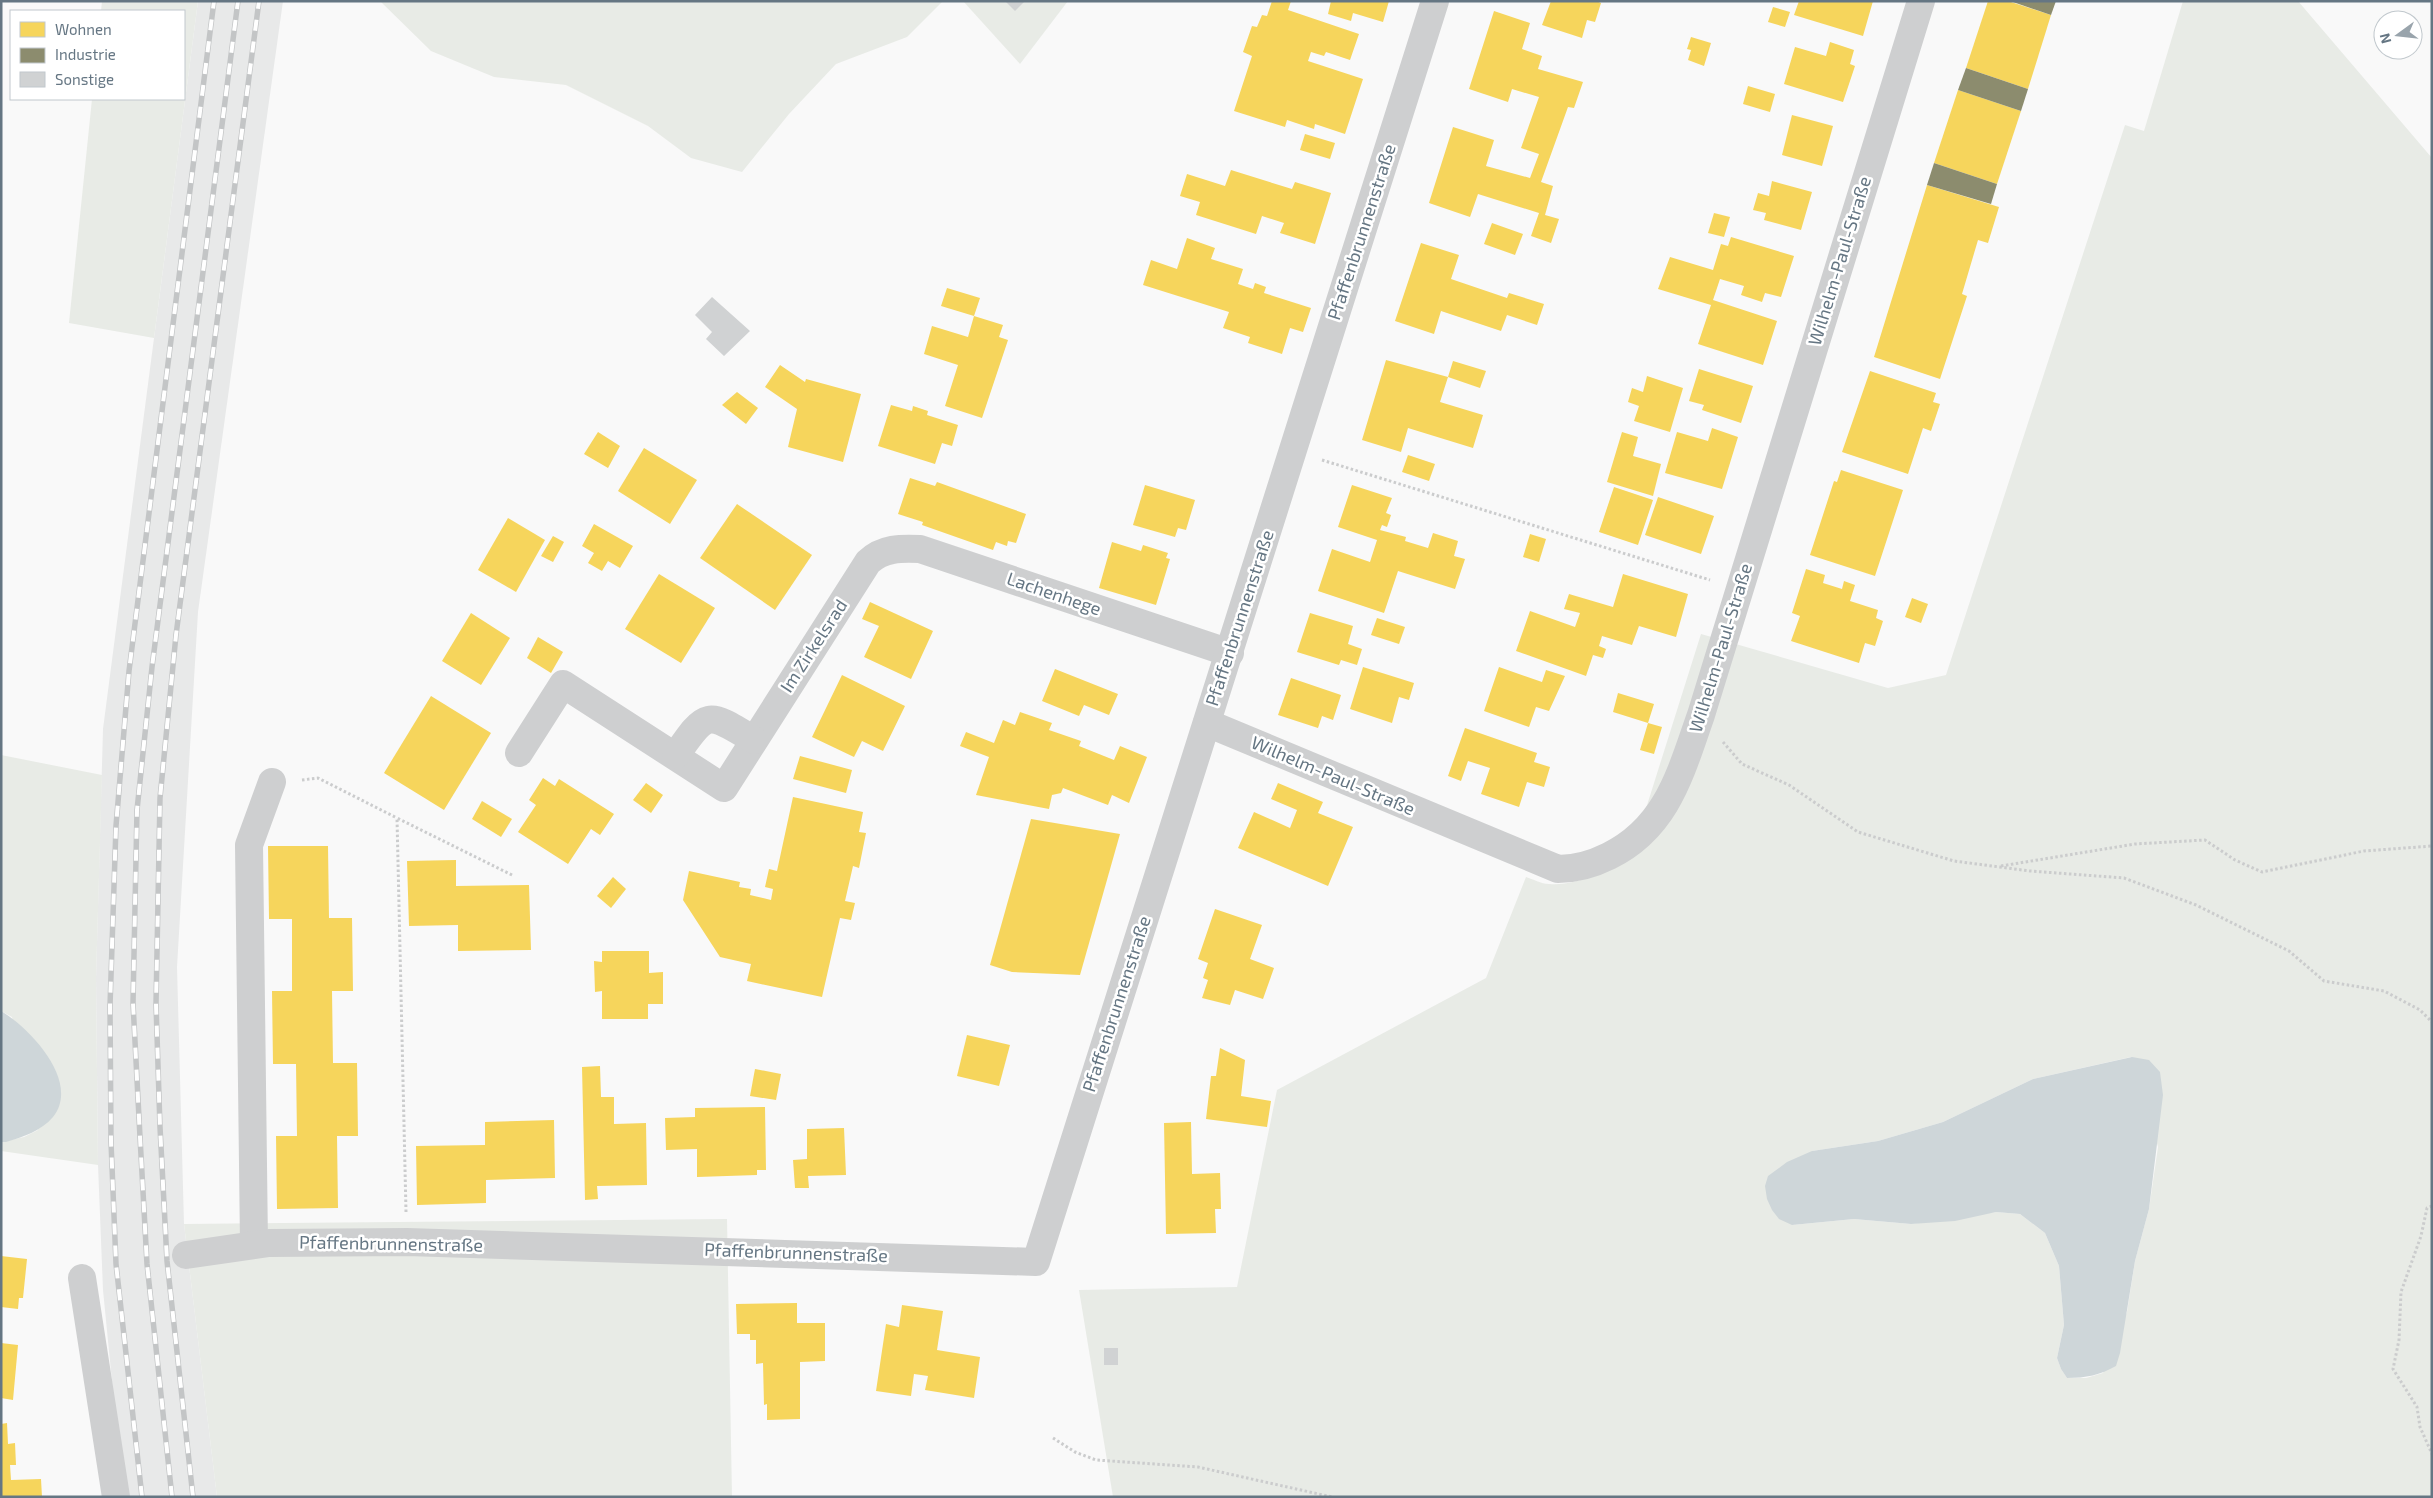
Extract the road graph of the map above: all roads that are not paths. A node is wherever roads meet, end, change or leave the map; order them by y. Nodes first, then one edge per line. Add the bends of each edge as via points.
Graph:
1 (1435, 1) edge
2 (1921, 1) edge
3 (877, 554) joint
4 (1230, 653) junction
5 (1207, 723) junction
6 (754, 740) junction
7 (519, 753) dead end
8 (676, 755) junction
9 (272, 782) road end
10 (254, 1244) junction
11 (186, 1255) dead end
12 (82, 1278) dead end
13 (116, 1497) edge

1 - 4 street, Pfaffenbrunnenstraße
2 - 5 street, Wilhelm-Paul-Straße via 1700,715 1679,778 1650,827 1616,852 1593,863 1558,869
3 - 4 street, Lachenhege via 904,548 920,549
3 - 6 street, Im Zirkelsrad via 868,562
4 - 5 street, Pfaffenbrunnenstraße
5 - 10 street, Pfaffenbrunnenstraße via 1036,1262 407,1242
6 - 8 street via 726,723 716,719 705,720 696,725
6 - 8 street, Im Zirkelsrad via 724,788
7 - 8 street, Im Zirkelsrad via 562,684
9 - 10 street via 249,846
10 - 11 street, Pfaffenbrunnenstraße
12 - 13 street

